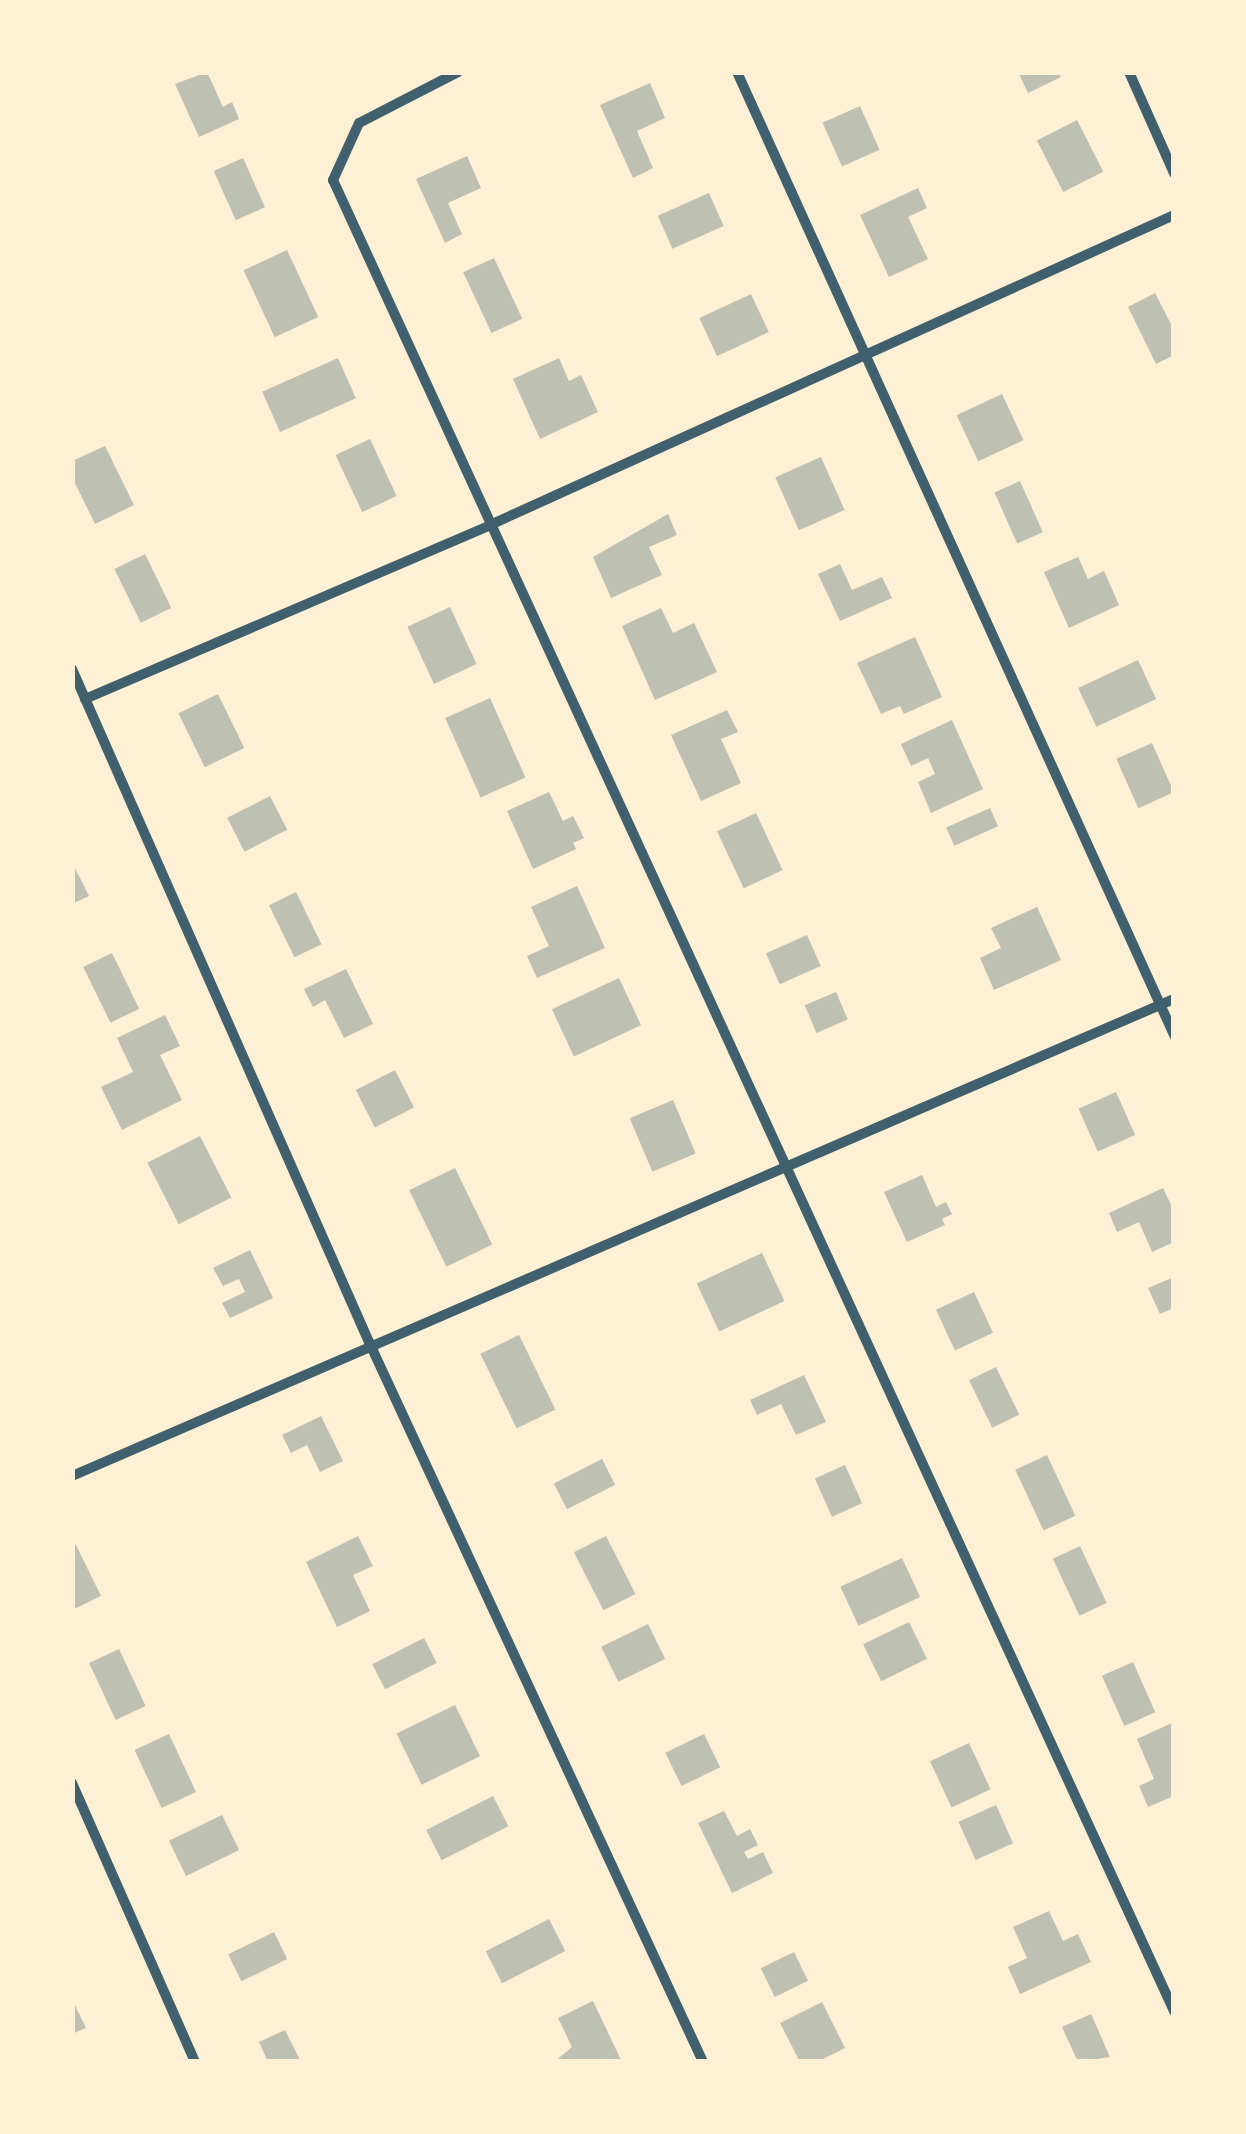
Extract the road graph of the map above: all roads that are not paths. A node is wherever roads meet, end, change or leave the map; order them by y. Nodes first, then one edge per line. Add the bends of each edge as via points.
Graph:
1 (458, 72) edge
2 (737, 72) edge
3 (1129, 72) edge
4 (1174, 173) edge
5 (1174, 214) edge
6 (862, 351) junction
7 (490, 526) junction
8 (72, 669) edge
9 (86, 699) junction
10 (1174, 999) edge
11 (1160, 1006) junction
12 (1174, 1035) edge
13 (788, 1165) junction
14 (369, 1342) junction
15 (72, 1476) edge
16 (72, 1783) edge
17 (1174, 2010) edge
18 (195, 2062) edge
19 (703, 2062) edge

1 - 7 street via 358,123 333,180
2 - 6 street
3 - 4 street
5 - 6 street
6 - 7 street
6 - 11 street
7 - 9 street
7 - 13 street
8 - 9 street
9 - 14 street
10 - 11 street
11 - 12 street
11 - 13 street
13 - 14 street
13 - 17 street
14 - 15 street via 172,1437
14 - 19 street
16 - 18 street

